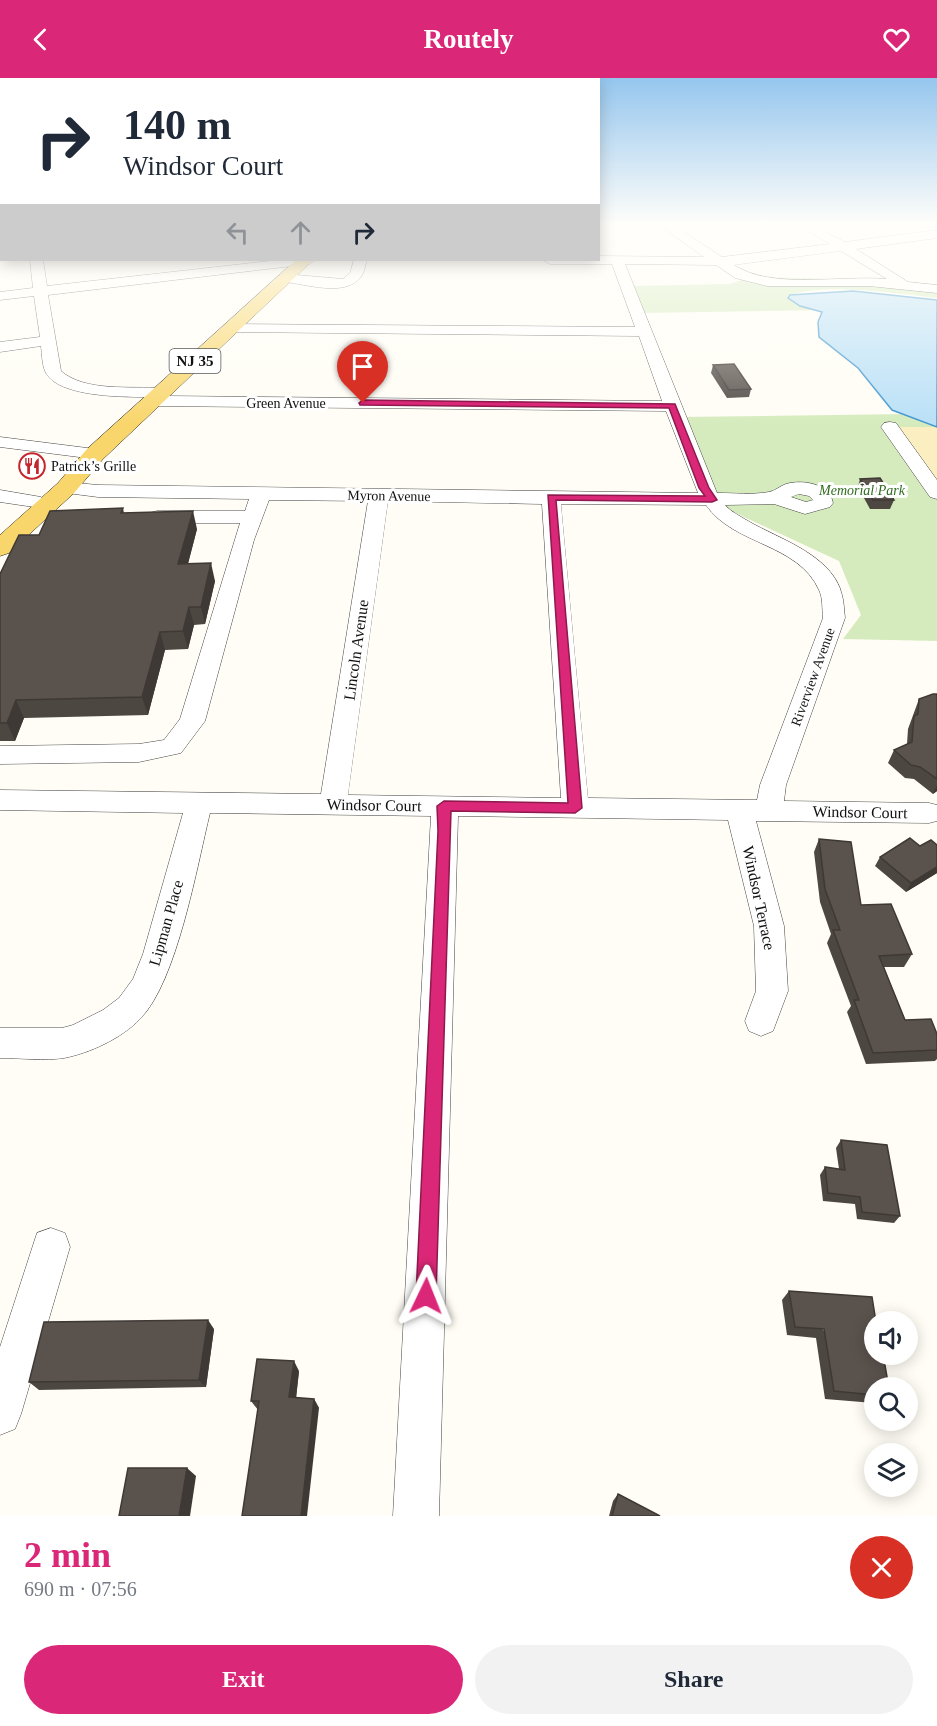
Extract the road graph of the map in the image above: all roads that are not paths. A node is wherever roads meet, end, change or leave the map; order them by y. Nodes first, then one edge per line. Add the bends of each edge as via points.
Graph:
1 (32, 292) edge
2 (41, 292) edge
3 (270, 292) edge
4 (629, 292) edge
5 (0, 296) edge
6 (231, 328) junction
7 (644, 332) junction
8 (49, 340) junction
9 (0, 347) edge
10 (157, 397) junction
11 (672, 406) junction
12 (890, 428) dead end
13 (0, 442) edge
14 (95, 454) junction
15 (66, 488) junction
16 (937, 493) edge
17 (261, 494) junction
18 (379, 495) junction
19 (0, 496) edge
20 (551, 497) junction
21 (776, 498) dead end
22 (712, 500) junction
23 (34, 501) junction
24 (126, 506) junction
25 (252, 517) junction
26 (0, 532) edge
27 (0, 548) edge
28 (0, 755) edge
29 (0, 800) edge
30 (199, 803) junction
31 (333, 805) junction
32 (444, 806) junction
33 (575, 808) junction
34 (739, 810) junction
35 (769, 811) junction
36 (929, 813) dead end
37 (761, 1021) dead end
38 (0, 1043) edge
39 (51, 1247) dead end
40 (0, 1414) edge
41 (416, 1516) edge

1 - 5 street
2 - 8 street, Green Avenue
3 - 6 main road, NJ 35
4 - 7 street, Riverview Avenue
6 - 7 street
6 - 10 main road, NJ 35
7 - 11 street, Riverview Avenue
8 - 9 street
8 - 10 street, Green Avenue via 53,372 63,381
10 - 11 street, Green Avenue
10 - 14 main road, NJ 35
11 - 22 street, Riverview Avenue
12 - 16 street
13 - 14 street
14 - 15 main road, NJ 35
14 - 23 main road, NJ 35
15 - 24 street, Myron Avenue
15 - 27 main road, NJ 35
17 - 18 street, Myron Avenue
17 - 24 street, Myron Avenue
17 - 25 street
18 - 20 street, Myron Avenue
18 - 31 street, Lincoln Avenue
19 - 23 street
20 - 22 street, Myron Avenue
20 - 33 street
21 - 22 street, Myron Avenue
22 - 35 street, Riverview Avenue via 738,525 803,558 827,583 834,602 834,618 773,785
23 - 26 main road, NJ 35
24 - 25 street
25 - 28 street via 192,721 172,747 139,753
29 - 30 street, Windsor Court
30 - 31 street, Windsor Court
30 - 38 street, Lipman Place via 159,954 145,987 130,1008 79,1039 62,1043
31 - 32 street, Windsor Court
32 - 33 street, Windsor Court
32 - 41 street
33 - 34 street, Windsor Court
34 - 35 street, Windsor Court
34 - 37 street, Windsor Terrace via 770,937 772,991
35 - 36 street, Windsor Court
39 - 40 street

